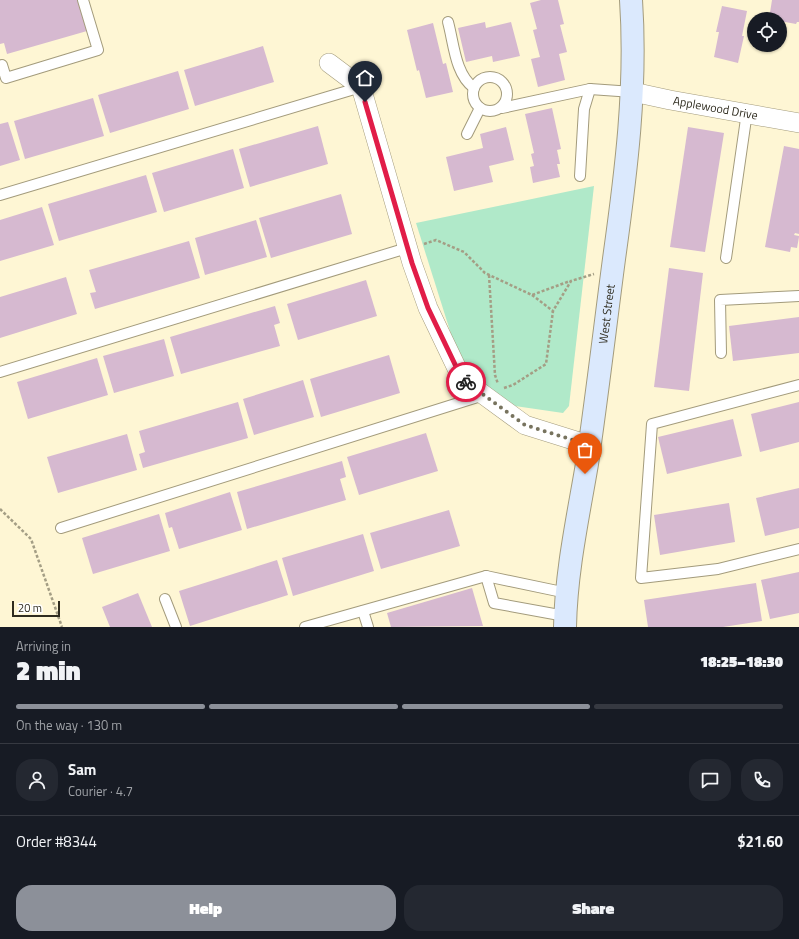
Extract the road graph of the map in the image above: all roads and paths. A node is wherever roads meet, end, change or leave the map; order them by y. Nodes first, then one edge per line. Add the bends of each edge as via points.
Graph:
1 (83, 0) edge
2 (631, 0) edge
3 (448, 22) dead end
4 (329, 63) dead end
5 (0, 66) edge
6 (361, 87) junction
7 (474, 88) junction
8 (590, 89) junction
9 (633, 92) junction
10 (480, 108) junction
11 (502, 108) junction
12 (746, 112) junction
13 (799, 123) edge
14 (467, 134) dead end
15 (580, 176) dead end
16 (0, 195) edge
17 (407, 248) junction
18 (726, 258) dead end
19 (613, 268) junction
20 (489, 275) junction
21 (571, 281) junction
22 (532, 295) junction
23 (799, 296) edge
24 (553, 311) junction
25 (721, 352) dead end
26 (0, 372) edge
27 (799, 385) edge
28 (484, 396) junction
29 (589, 445) junction
30 (0, 509) edge
31 (61, 528) dead end
32 (799, 549) edge
33 (486, 576) junction
34 (567, 593) junction
35 (165, 599) dead end
36 (363, 611) junction
37 (565, 622) edge
38 (62, 627) edge
39 (176, 627) edge
40 (304, 627) edge
41 (368, 627) edge

1 - 5 lane via 98,50 6,78 2,65
2 - 9 main road, West Street
3 - 7 lane via 461,74
4 - 6 street
6 - 16 lane
6 - 17 street
7 - 10 lane via 473,99
7 - 11 lane via 486,78 492,77 502,82 508,92
8 - 9 lane
8 - 11 lane
8 - 15 lane via 584,108
9 - 12 street, Applewood Drive
9 - 19 main road, West Street
10 - 11 lane via 491,112
10 - 14 lane
12 - 13 street, Applewood Drive
12 - 18 lane
17 - 20 path via 436,240 464,252
17 - 26 lane
17 - 28 street via 428,308 462,379
19 - 21 path
19 - 29 main road, West Street
20 - 22 path
20 - 24 path via 495,376 501,389 513,385 546,364
21 - 22 path
21 - 24 path
22 - 24 path
23 - 25 lane via 720,300
27 - 32 lane via 652,424 641,578 718,569
28 - 29 street via 525,425
28 - 31 lane
29 - 34 main road, West Street
30 - 38 path via 31,539
33 - 34 lane
33 - 36 lane
33 - 37 lane via 494,603
34 - 37 main road, West Street
35 - 39 lane
36 - 40 lane
36 - 41 lane

